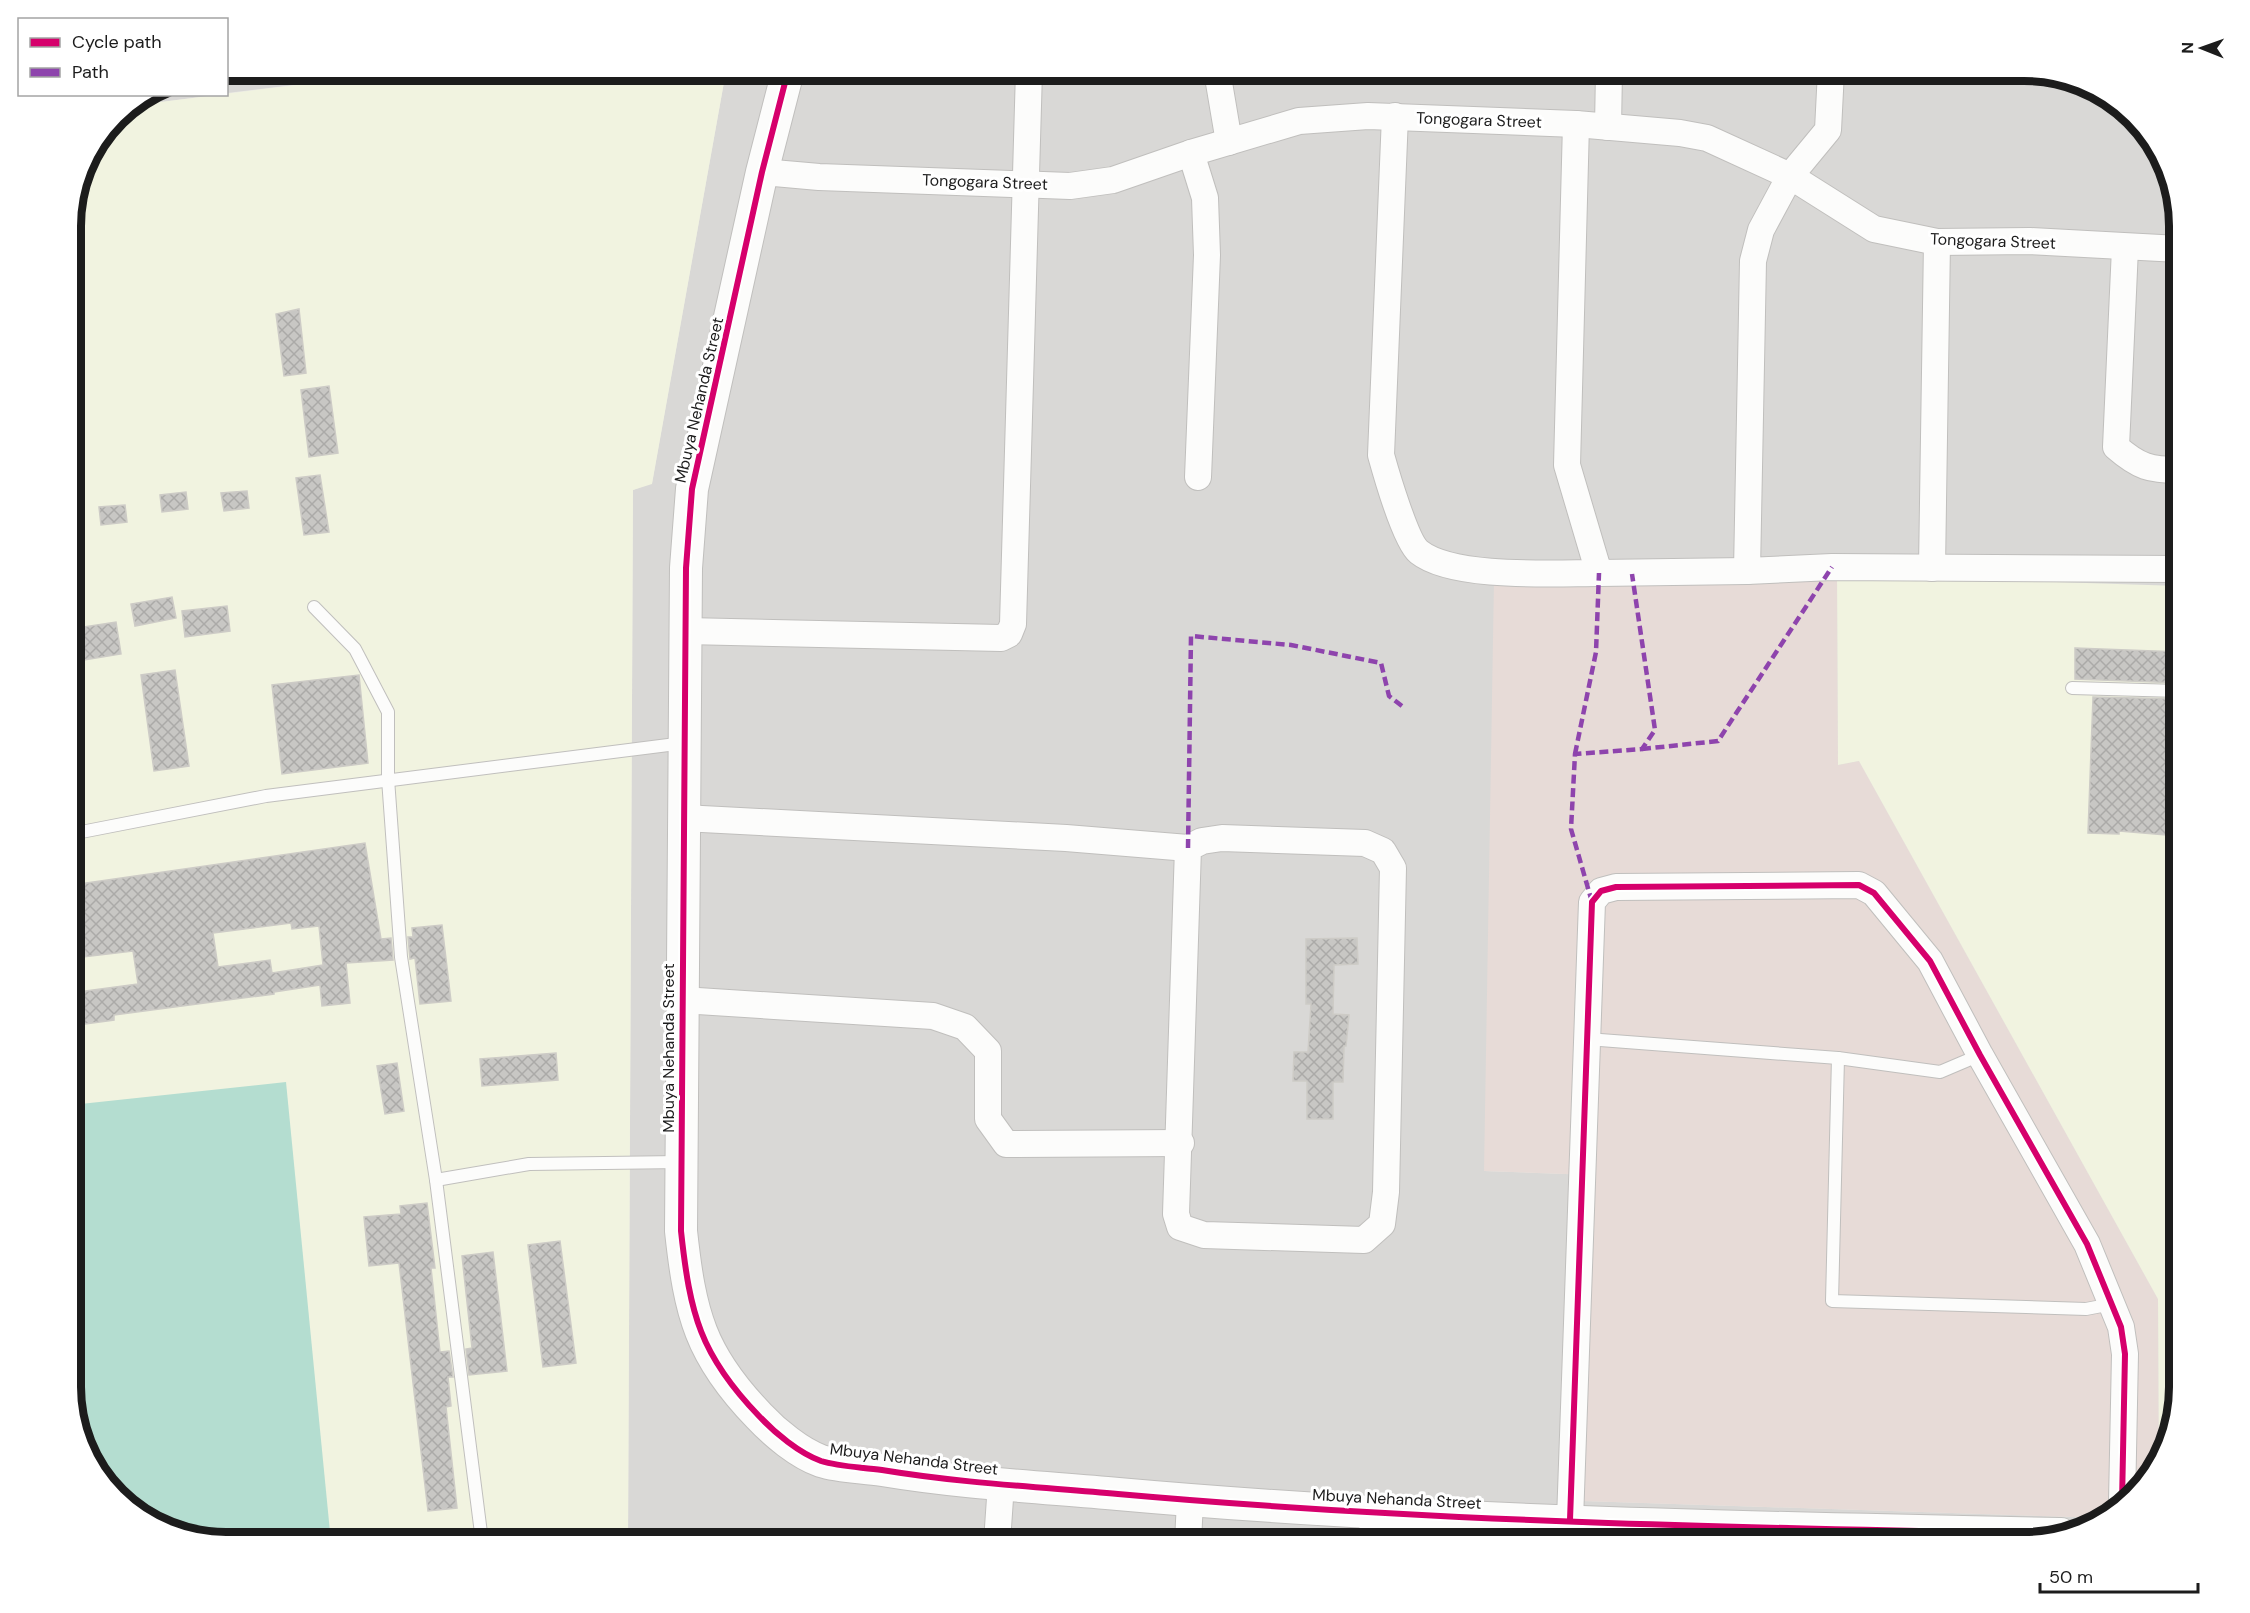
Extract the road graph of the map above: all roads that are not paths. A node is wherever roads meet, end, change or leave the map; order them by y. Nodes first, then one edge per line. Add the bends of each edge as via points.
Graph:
1 (785, 81) edge
2 (1029, 81) edge
3 (1219, 81) edge
4 (1610, 81) edge
5 (1830, 81) edge
6 (1395, 116) junction
7 (1576, 124) junction
8 (1608, 127) junction
9 (1229, 142) junction
10 (1191, 153) junction
11 (762, 172) junction
12 (1790, 176) junction
13 (1025, 182) junction
14 (1937, 242) junction
15 (2125, 248) junction
16 (2169, 249) edge
17 (2169, 470) edge
18 (1198, 477) dead end
19 (1932, 568) junction
20 (2169, 569) edge
21 (1747, 571) junction
22 (1599, 573) junction
23 (314, 607) dead end
24 (686, 631) junction
25 (2072, 688) dead end
26 (2169, 691) edge
27 (684, 743) junction
28 (388, 780) junction
29 (683, 818) junction
30 (81, 832) edge
31 (1188, 848) junction
32 (682, 1000) junction
33 (1587, 1039) junction
34 (1980, 1055) junction
35 (1838, 1058) junction
36 (1181, 1143) junction
37 (682, 1162) junction
38 (436, 1180) junction
39 (2112, 1304) junction
40 (1001, 1484) junction
41 (2122, 1494) edge
42 (1190, 1501) junction
43 (1373, 1512) junction
44 (1570, 1520) junction
45 (481, 1532) edge
46 (998, 1532) edge
47 (1188, 1532) edge
48 (1372, 1532) edge
49 (1748, 1532) edge

1 - 11 street, Mbuya Nehanda Street
2 - 13 street
3 - 9 street
4 - 8 street
5 - 12 street via 1828,130
6 - 7 street, Tongogara Street
6 - 9 street, Tongogara Street via 1299,121
6 - 22 street via 1380,455 1394,502 1418,552 1451,568
7 - 8 street, Tongogara Street
7 - 22 street via 1567,465
8 - 12 street, Tongogara Street via 1707,138
9 - 10 street, Tongogara Street
10 - 13 street, Tongogara Street via 1113,180 1070,186
10 - 18 street via 1204,198 1207,255
11 - 13 street, Tongogara Street
11 - 24 street, Mbuya Nehanda Street via 692,489
12 - 14 street, Tongogara Street via 1874,229
12 - 21 street via 1761,230 1753,261
13 - 24 street via 1013,624 1009,634 1001,638
14 - 15 street, Tongogara Street via 2030,241
14 - 19 street
15 - 16 street, Tongogara Street
15 - 17 street via 2116,447 2135,463
19 - 20 street
19 - 21 street
21 - 22 street
23 - 28 lane via 355,650 388,712
24 - 27 street, Mbuya Nehanda Street
25 - 26 lane
27 - 28 lane
27 - 29 street, Mbuya Nehanda Street
28 - 30 lane via 266,796
28 - 38 lane via 401,957
29 - 31 street
29 - 32 street, Mbuya Nehanda Street
31 - 36 street
31 - 36 street via 1222,838 1365,843 1383,851 1393,868 1386,1192 1382,1224 1364,1240 1204,1235 1180,1227 1176,1214
32 - 36 street via 933,1016 964,1027 988,1051 988,1119 1006,1144
32 - 37 street, Mbuya Nehanda Street
33 - 34 street via 1592,902 1601,891 1616,887 1859,885 1874,893 1930,961
33 - 35 lane
33 - 44 street
34 - 35 lane via 1940,1072
34 - 39 street via 2087,1245
35 - 39 lane via 1832,1301 2086,1308
37 - 38 lane via 529,1164
37 - 40 street, Mbuya Nehanda Street via 681,1231 688,1289 704,1342 733,1389 774,1431 819,1460 917,1476
38 - 45 lane
39 - 41 street via 2125,1354
40 - 42 street, Mbuya Nehanda Street
40 - 46 street
42 - 43 street, Mbuya Nehanda Street
42 - 47 street
43 - 44 street, Mbuya Nehanda Street
43 - 48 street
44 - 49 street, Mbuya Nehanda Street

